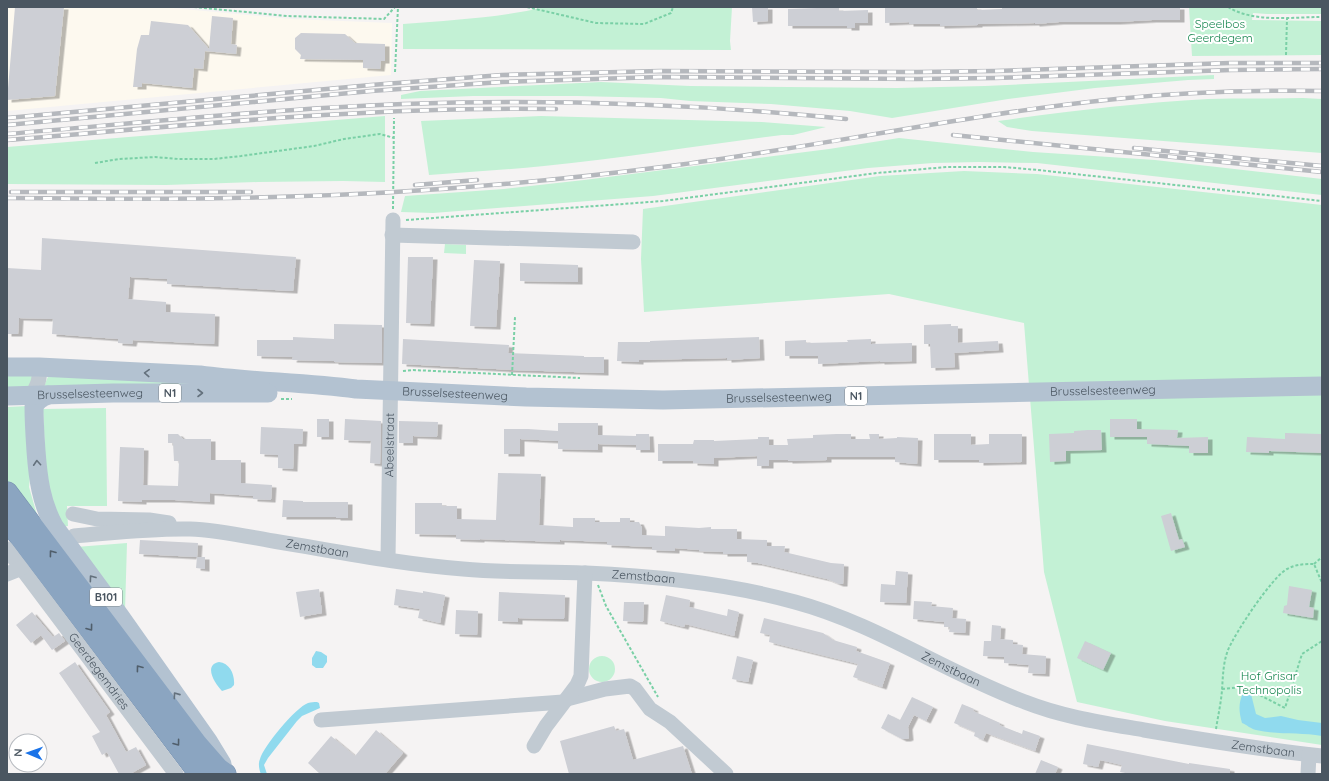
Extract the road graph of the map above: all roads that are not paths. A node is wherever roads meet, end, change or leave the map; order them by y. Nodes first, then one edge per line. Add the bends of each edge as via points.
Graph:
1 (393, 220) road end
2 (392, 235) junction
3 (633, 242) dead end
4 (7, 367) edge
5 (39, 367) junction
6 (221, 385) junction
7 (1322, 386) edge
8 (390, 391) junction
9 (40, 395) junction
10 (7, 396) edge
11 (8, 504) edge
12 (73, 514) dead end
13 (190, 529) junction
14 (74, 536) dead end
15 (7, 549) edge
16 (388, 559) junction
17 (22, 568) junction
18 (588, 573) junction
19 (7, 574) edge
20 (565, 700) junction
21 (321, 720) dead end
22 (534, 746) dead end
23 (1316, 756) edge
24 (176, 774) edge
25 (200, 774) edge
26 (226, 774) edge
27 (726, 774) edge
28 (1308, 774) edge

1 - 2 street, Abeelstraat
2 - 3 street
2 - 8 street, Abeelstraat
4 - 5 main road, Brusselsesteenweg / N1
6 -> 5 main road, Brusselsesteenweg / N1 via 200,375
5 - 9 street
6 - 8 main road, Brusselsesteenweg / N1 via 333,386
9 -> 6 main road, Brusselsesteenweg / N1
7 - 8 main road, Brusselsesteenweg / N1 via 663,400
8 - 16 street, Abeelstraat
9 - 10 main road, Brusselsesteenweg / N1
26 -> 9 main road, B101 via 208,741 48,516 38,479 34,407
11 -> 25 highway, B101
26 -> 11 highway, B101 via 218,769 197,745
12 - 13 street via 97,518 149,520
13 - 14 street, Zemstbaan
13 - 16 street, Zemstbaan
15 - 17 street, Geerdegemdries
16 - 18 street, Zemstbaan via 467,570
17 - 19 street
17 - 24 street, Geerdegemdries
18 - 20 street via 581,676 578,685
18 - 23 street, Zemstbaan via 701,582 792,601 852,621 985,686 1039,707 1114,725
20 - 21 street
20 - 22 street
20 - 27 street via 605,689 630,686 650,709 670,722
23 - 28 street

